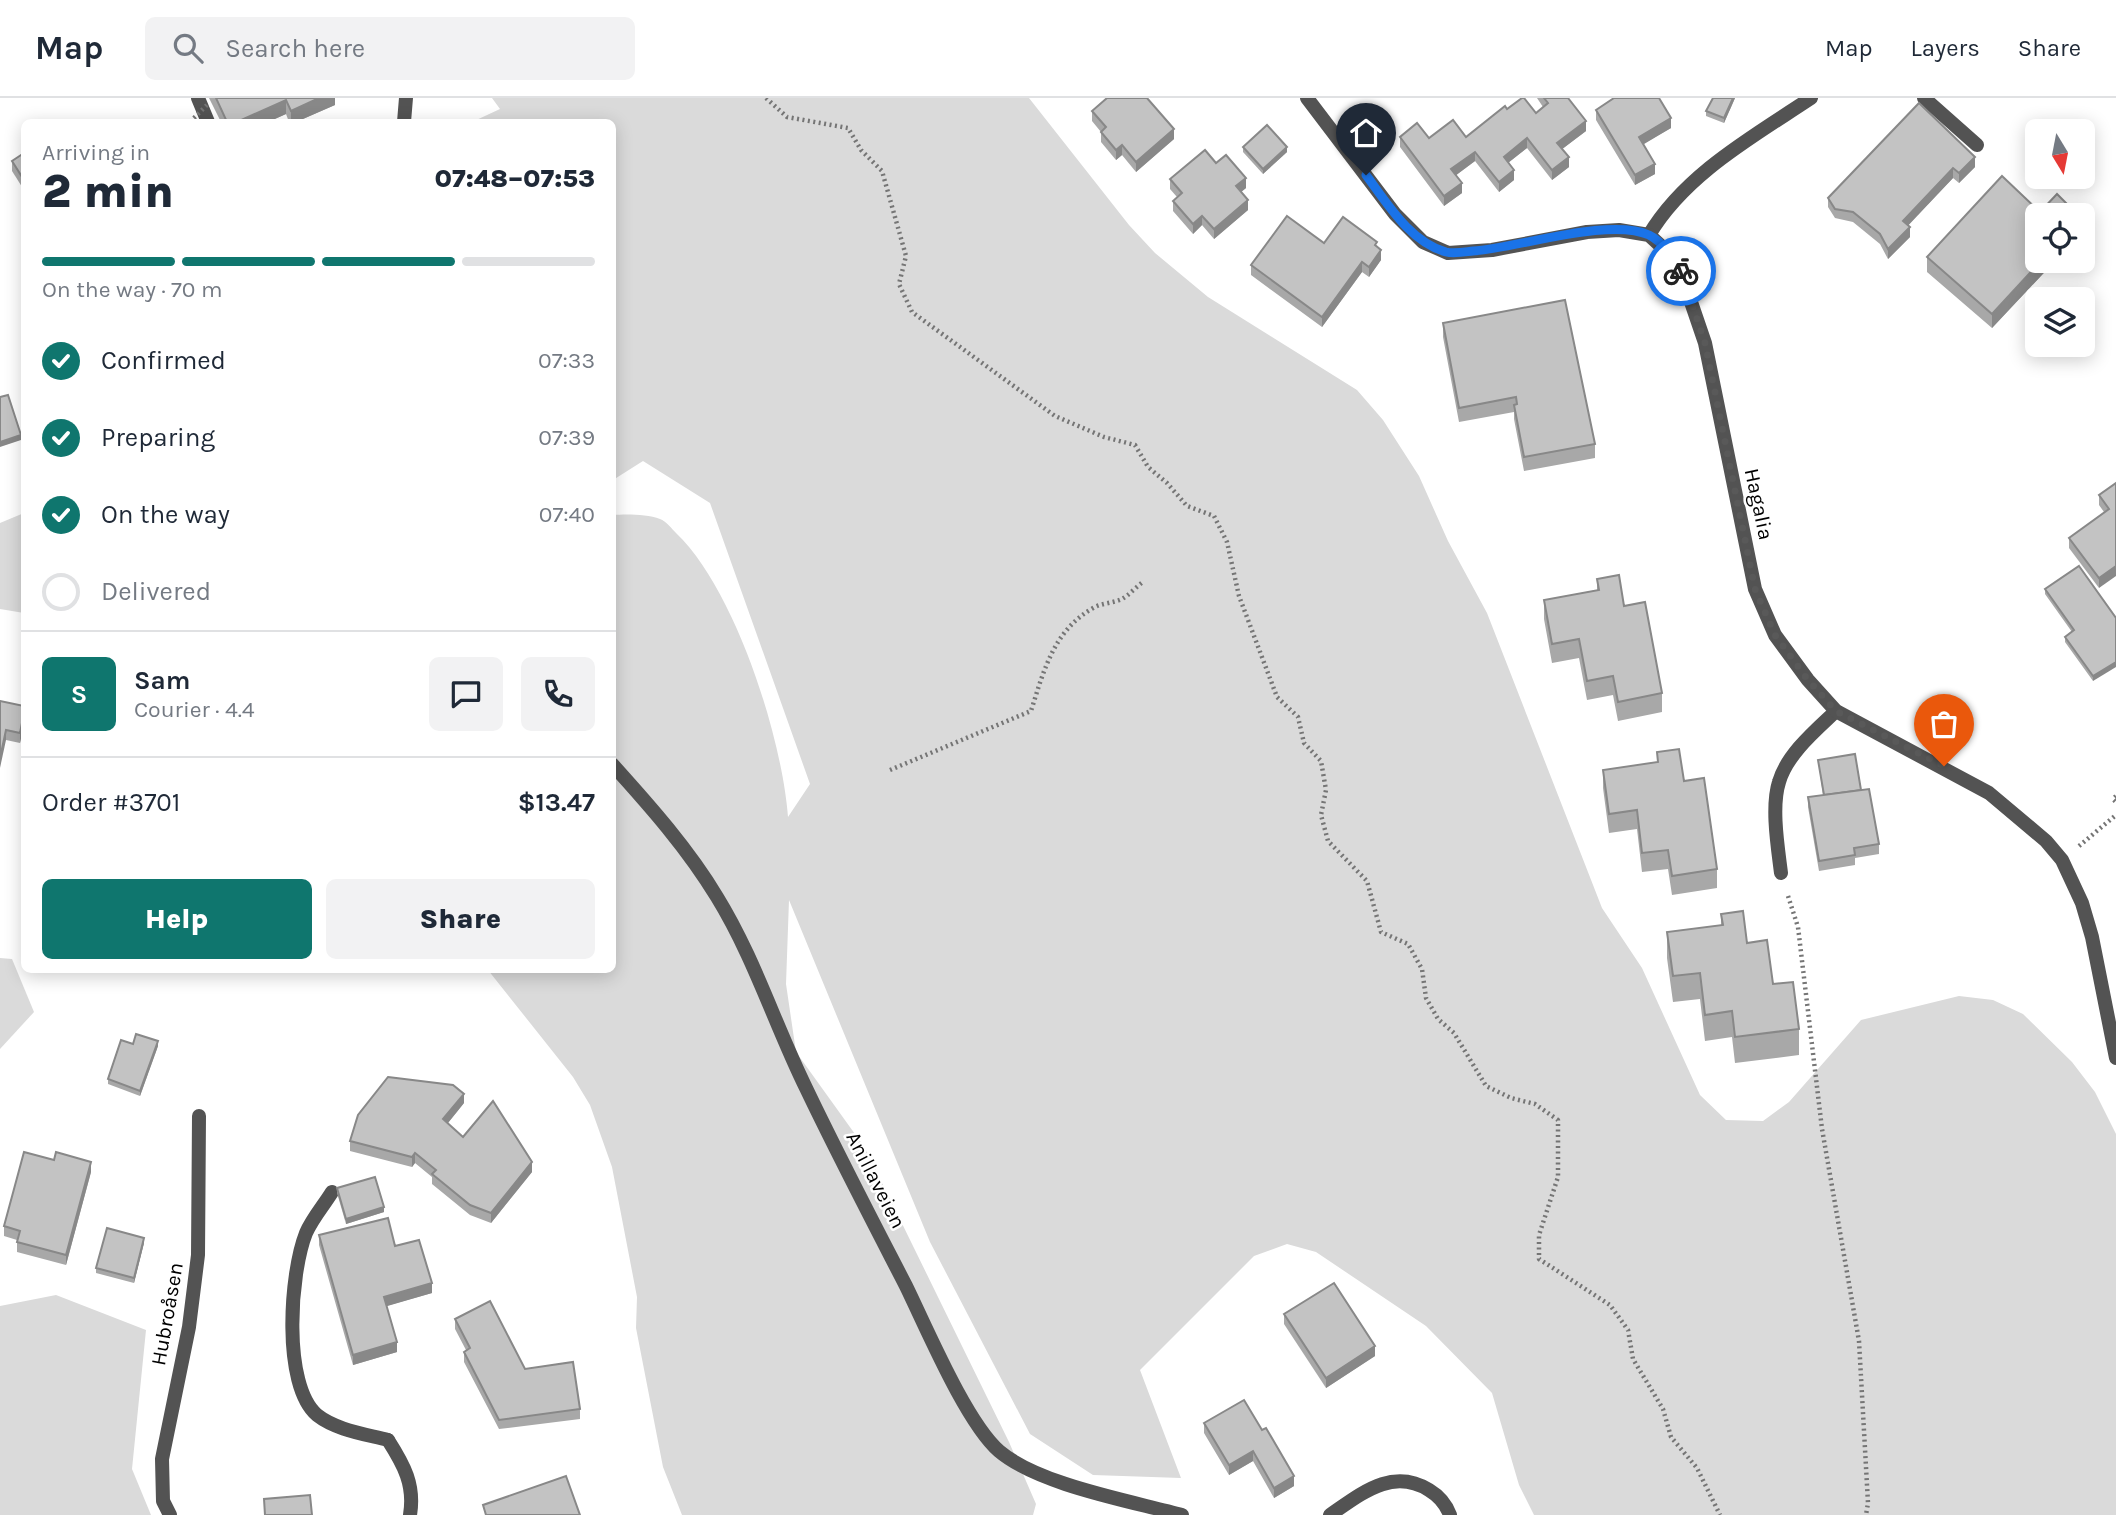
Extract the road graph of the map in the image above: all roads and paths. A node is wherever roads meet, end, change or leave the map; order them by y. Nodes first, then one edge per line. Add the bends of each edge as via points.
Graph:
1 (407, 98) edge
2 (766, 98) edge
3 (1307, 98) edge
4 (1811, 98) edge
5 (1924, 98) edge
6 (203, 101) edge
7 (192, 119) edge
8 (207, 119) edge
9 (404, 119) edge
10 (1977, 145) dead end
11 (1649, 235) junction
12 (1143, 582) dead end
13 (1836, 711) junction
14 (616, 769) edge
15 (890, 770) dead end
16 (2116, 815) edge
17 (2062, 860) junction
18 (1781, 873) joint
19 (2116, 1058) edge
20 (200, 1116) dead end
21 (332, 1192) dead end
22 (170, 1515) edge
23 (410, 1515) edge
24 (1182, 1515) edge
25 (1330, 1515) edge
26 (1450, 1515) edge
27 (1720, 1515) edge
28 (1866, 1515) edge

1 - 9 street
2 - 27 path via 788,117 848,128 882,171 906,256 899,284 912,312 1055,416 1135,445 1148,467 1187,506 1214,516 1227,542 1239,596 1277,697 1297,716 1304,743 1321,761 1326,790 1321,815 1328,841 1367,881 1381,932 1408,944 1422,969 1426,998 1486,1086 1535,1104 1558,1120 1559,1177 1539,1235 1539,1259 1610,1305 1628,1330 1633,1359 1663,1409 1671,1437 1698,1468
3 - 11 street via 1395,214 1423,242 1448,253 1492,250 1587,232 1619,230
4 - 11 street via 1698,177
5 - 10 street
6 - 7 path, bridge
6 - 8 street
11 - 13 street, Hagalia via 1677,261 1705,343 1755,589 1775,635
12 - 15 path via 1123,599 1096,606 1059,640 1044,665 1031,710
13 - 17 street, Hagalia via 1989,793
13 - 18 street via 1802,744 1779,782 1776,826
14 - 24 street, Anillaveien via 674,834 717,897 805,1087 984,1435 1024,1467
16 - 17 path
17 - 19 street, Hagalia via 2092,937
18 - 28 path via 1798,927 1822,1129 1859,1341
20 - 22 street, Hubroåsen via 198,1255 189,1327 162,1459 163,1502
21 - 23 street via 307,1232 296,1268 292,1311 304,1397 329,1423 388,1440 407,1469 413,1499
25 - 26 street via 1382,1483 1404,1480 1437,1495

